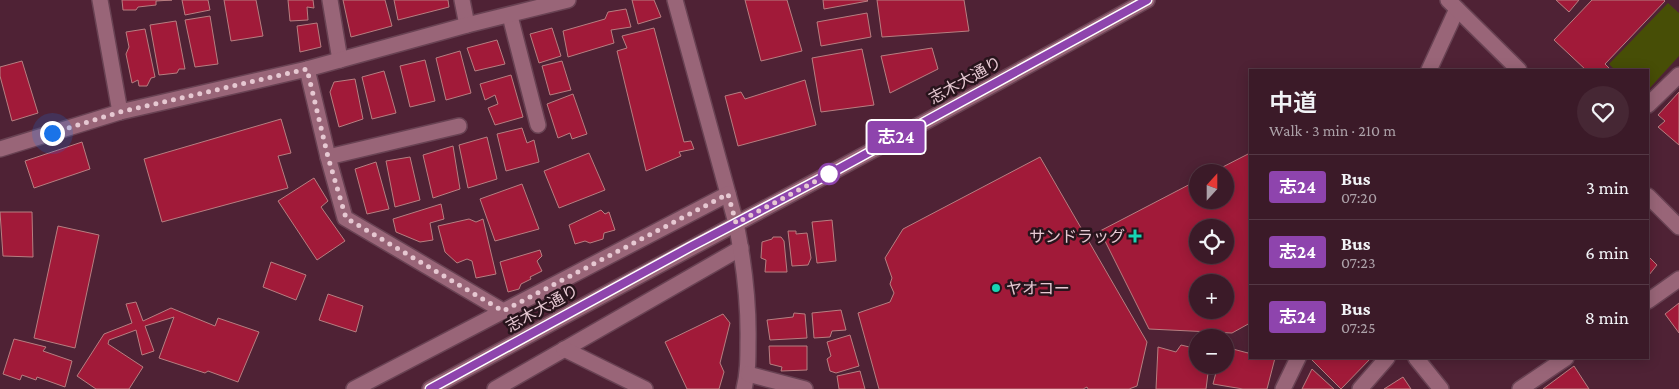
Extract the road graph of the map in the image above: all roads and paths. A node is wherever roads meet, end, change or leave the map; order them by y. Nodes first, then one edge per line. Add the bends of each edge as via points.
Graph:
1 (100, 0) edge
2 (330, 0) edge
3 (462, 0) edge
4 (568, 0) edge
5 (675, 0) edge
6 (1147, 0) edge
7 (1453, 5) edge
8 (510, 16) junction
9 (467, 25) junction
10 (340, 60) junction
11 (307, 69) junction
12 (1429, 69) edge
13 (1519, 69) edge
14 (1679, 75) edge
15 (1649, 104) edge
16 (120, 112) junction
17 (538, 125) dead end
18 (459, 126) dead end
19 (0, 149) edge
20 (328, 157) junction
21 (728, 194) junction
22 (1649, 197) edge
23 (736, 223) junction
24 (1679, 226) edge
25 (741, 248) junction
26 (1679, 279) edge
27 (1649, 300) edge
28 (503, 311) junction
29 (564, 349) junction
30 (1298, 359) edge
31 (1386, 359) edge
32 (1417, 359) edge
33 (1565, 359) edge
34 (746, 382) edge
35 (354, 389) edge
36 (430, 389) edge
37 (495, 389) edge
38 (645, 389) edge
39 (805, 389) edge
40 (1283, 389) edge
41 (1360, 389) edge
42 (1440, 389) edge
43 (1520, 389) edge

1 - 16 street
2 - 10 street
3 - 9 street
4 - 8 street
5 - 21 street
6 - 23 street, 志木大通り
7 - 12 street
7 - 13 street
8 - 9 street
8 - 17 street
9 - 10 street
10 - 11 street
11 - 16 street
11 - 20 street
14 - 15 street
16 - 19 street
18 - 20 street
20 - 28 street via 346,218
21 - 23 street
21 - 28 street
22 - 24 street
23 - 25 street
23 - 36 street, 志木大通り
25 - 29 street
25 - 34 street via 749,310
26 - 27 street
28 - 35 street
29 - 37 street
29 - 38 street
30 - 40 street
31 - 41 street
32 - 42 street
33 - 43 street
34 - 39 street

